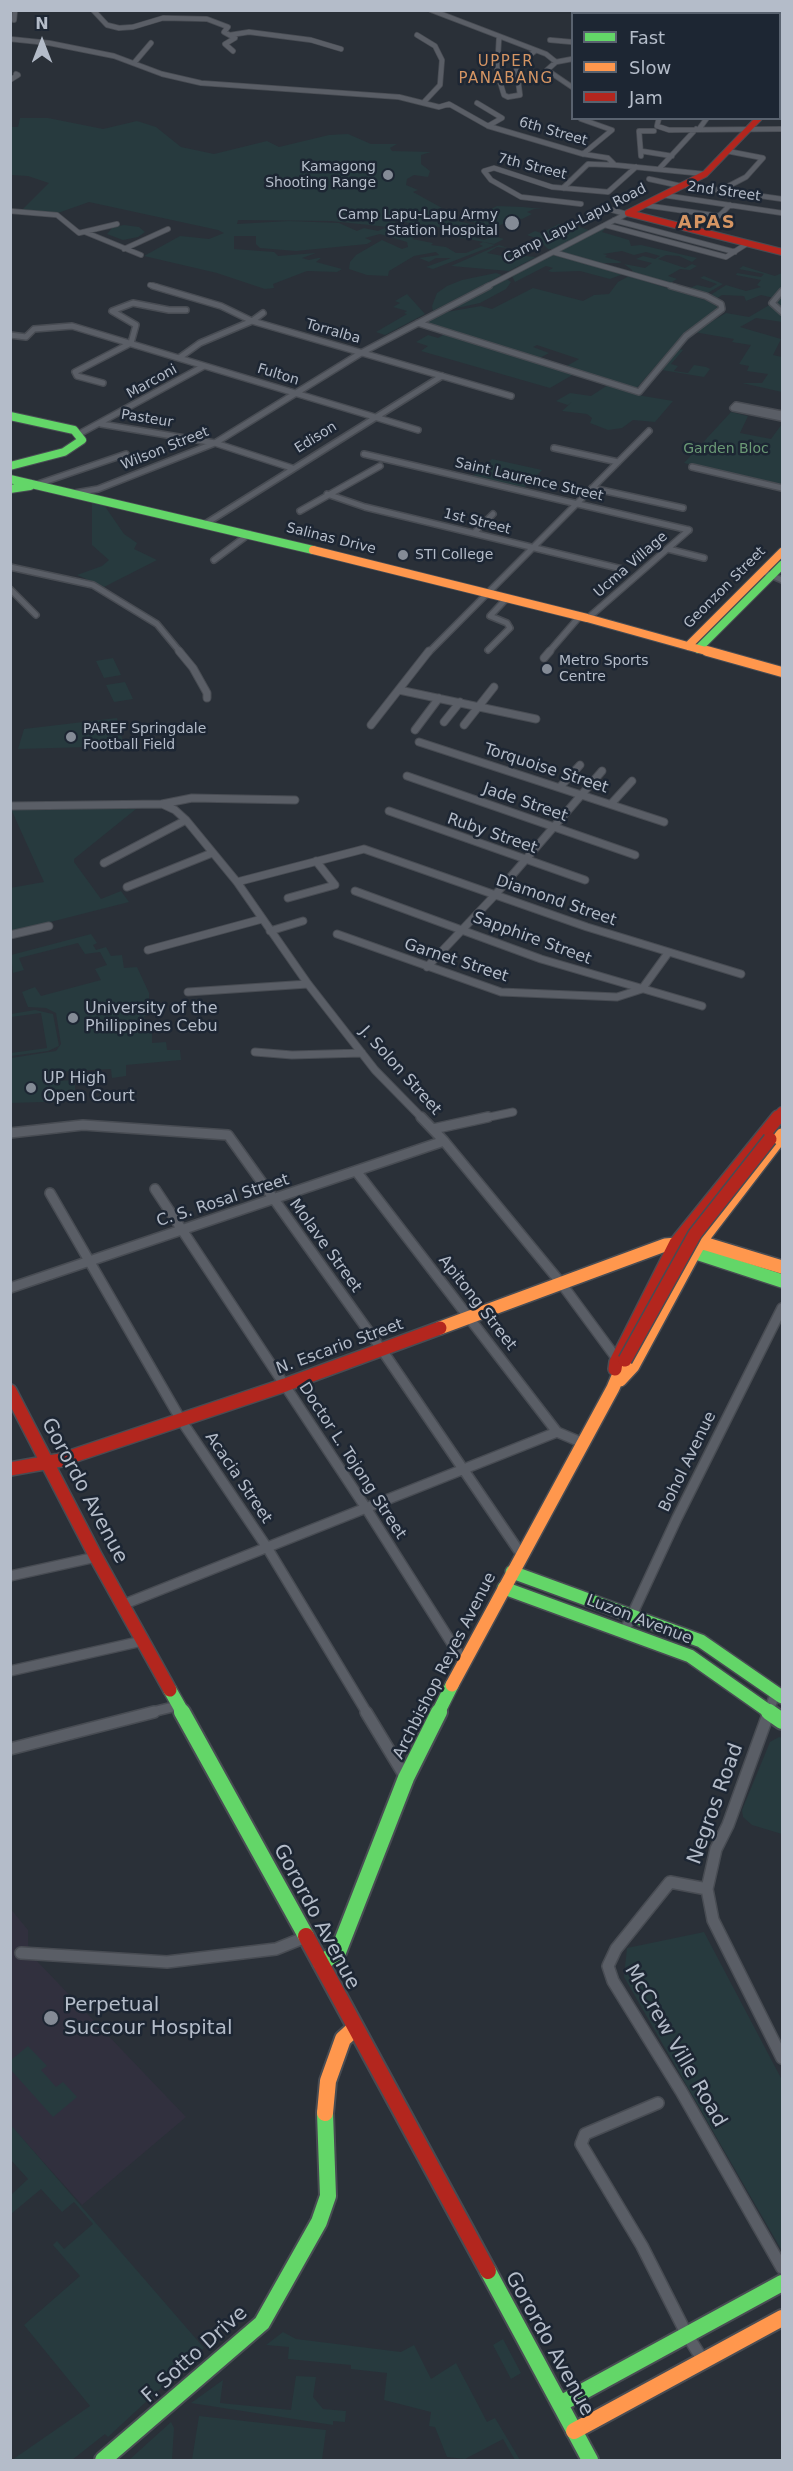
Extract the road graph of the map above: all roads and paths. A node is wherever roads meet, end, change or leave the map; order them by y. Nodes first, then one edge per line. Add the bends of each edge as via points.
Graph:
1 (15, 10) edge
2 (93, 10) edge
3 (431, 10) edge
4 (777, 10) edge
5 (783, 11) edge
6 (161, 12) edge
7 (163, 18) junction
8 (14, 20) dead end
9 (232, 35) junction
10 (417, 35) dead end
11 (45, 36) dead end
12 (499, 38) junction
13 (10, 39) edge
14 (550, 40) dead end
15 (229, 42) junction
16 (571, 42) edge
17 (48, 43) junction
18 (151, 43) dead end
19 (341, 49) dead end
20 (233, 51) dead end
21 (535, 51) junction
22 (571, 59) edge
23 (556, 62) junction
24 (134, 63) junction
25 (10, 74) edge
26 (10, 80) edge
27 (571, 86) edge
28 (424, 102) junction
29 (477, 102) dead end
30 (581, 120) edge
31 (658, 120) edge
32 (705, 120) edge
33 (757, 120) edge
34 (488, 126) junction
35 (697, 129) junction
36 (748, 129) junction
37 (783, 129) edge
38 (654, 131) dead end
39 (727, 151) junction
40 (584, 154) junction
41 (672, 156) junction
42 (615, 165) junction
43 (636, 167) junction
44 (659, 169) junction
45 (705, 174) junction
46 (649, 179) dead end
47 (682, 185) junction
48 (563, 188) junction
49 (721, 190) junction
50 (663, 195) junction
51 (783, 199) edge
52 (580, 204) dead end
53 (644, 205) junction
54 (730, 205) junction
55 (609, 209) dead end
56 (10, 211) edge
57 (783, 213) edge
58 (627, 214) junction
59 (614, 220) junction
60 (117, 224) dead end
61 (605, 225) junction
62 (168, 229) dead end
63 (693, 230) junction
64 (85, 232) junction
65 (680, 237) junction
66 (672, 242) junction
67 (748, 243) junction
68 (124, 249) junction
69 (553, 252) junction
70 (735, 252) junction
71 (783, 252) edge
72 (141, 255) dead end
73 (150, 285) dead end
74 (783, 291) edge
75 (186, 310) dead end
76 (783, 312) edge
77 (263, 313) dead end
78 (252, 321) junction
79 (418, 323) junction
80 (10, 335) edge
81 (131, 343) junction
82 (361, 353) junction
83 (179, 358) junction
84 (204, 366) junction
85 (442, 376) junction
86 (103, 383) dead end
87 (294, 393) junction
88 (511, 396) dead end
89 (783, 414) edge
90 (10, 416) edge
91 (374, 417) junction
92 (783, 418) edge
93 (101, 424) junction
94 (418, 430) dead end
95 (649, 431) dead end
96 (79, 434) junction
97 (214, 443) junction
98 (554, 448) dead end
99 (126, 454) dead end
100 (364, 454) dead end
101 (618, 462) junction
102 (10, 466) edge
103 (380, 466) dead end
104 (292, 468) junction
105 (706, 471) dead end
106 (10, 479) edge
107 (35, 485) junction
108 (592, 488) junction
109 (783, 488) edge
110 (10, 489) edge
111 (95, 493) junction
112 (327, 494) junction
113 (575, 503) junction
114 (683, 508) dead end
115 (300, 511) dead end
116 (494, 514) dead end
117 (206, 524) junction
118 (689, 530) joint
119 (474, 533) junction
120 (249, 534) junction
121 (530, 548) junction
122 (668, 549) junction
123 (783, 552) edge
124 (704, 558) dead end
125 (214, 560) dead end
126 (10, 567) edge
127 (622, 569) dead end
128 (776, 573) edge
129 (10, 589) edge
130 (487, 593) junction
131 (507, 598) junction
132 (36, 615) dead end
133 (584, 617) junction
134 (693, 647) junction
135 (488, 650) dead end
136 (544, 658) dead end
137 (783, 672) edge
138 (494, 687) dead end
139 (399, 690) junction
140 (207, 698) dead end
141 (440, 698) junction
142 (460, 702) junction
143 (479, 706) junction
144 (536, 719) dead end
145 (444, 722) dead end
146 (371, 725) dead end
147 (464, 725) dead end
148 (415, 730) dead end
149 (419, 742) dead end
150 (580, 765) dead end
151 (602, 771) dead end
152 (407, 776) dead end
153 (632, 781) dead end
154 (560, 787) junction
155 (582, 795) junction
156 (295, 800) dead end
157 (162, 804) junction
158 (610, 804) junction
159 (10, 806) edge
160 (389, 811) dead end
161 (186, 820) junction
162 (664, 822) dead end
163 (554, 827) junction
164 (364, 849) joint
165 (212, 853) junction
166 (635, 855) dead end
167 (525, 860) junction
168 (316, 861) junction
169 (104, 863) dead end
170 (585, 880) dead end
171 (237, 882) junction
172 (127, 887) dead end
173 (356, 891) dead end
174 (495, 895) junction
175 (288, 898) dead end
176 (262, 919) junction
177 (303, 921) dead end
178 (49, 926) dead end
179 (464, 929) junction
180 (270, 931) junction
181 (337, 933) dead end
182 (10, 935) edge
183 (148, 950) dead end
184 (668, 952) junction
185 (427, 967) junction
186 (741, 974) dead end
187 (308, 984) junction
188 (642, 989) junction
189 (188, 992) dead end
190 (702, 1006) dead end
191 (255, 1052) dead end
192 (362, 1053) junction
193 (513, 1112) dead end
194 (783, 1112) edge
195 (783, 1124) edge
196 (433, 1129) junction
197 (10, 1133) edge
198 (783, 1135) edge
199 (444, 1141) junction
200 (356, 1171) junction
201 (155, 1189) dead end
202 (50, 1192) dead end
203 (273, 1200) junction
204 (182, 1230) junction
205 (700, 1242) junction
206 (676, 1243) junction
207 (693, 1254) junction
208 (91, 1261) junction
209 (783, 1267) edge
210 (783, 1281) edge
211 (561, 1283) junction
212 (10, 1288) edge
213 (783, 1308) edge
214 (468, 1317) junction
215 (382, 1350) junction
216 (621, 1359) junction
217 (285, 1385) junction
218 (614, 1388) junction
219 (10, 1391) edge
220 (181, 1420) junction
221 (557, 1432) junction
222 (582, 1443) junction
223 (47, 1463) junction
224 (10, 1469) edge
225 (462, 1470) junction
226 (366, 1508) junction
227 (268, 1548) junction
228 (521, 1554) junction
229 (96, 1557) junction
230 (512, 1572) junction
231 (10, 1576) edge
232 (504, 1588) junction
233 (123, 1605) junction
234 (632, 1616) junction
235 (624, 1632) junction
236 (142, 1641) junction
237 (464, 1661) junction
238 (10, 1671) edge
239 (779, 1694) edge
240 (177, 1706) junction
241 (769, 1711) junction
242 (783, 1721) edge
243 (10, 1749) edge
244 (406, 1778) junction
245 (707, 1889) junction
246 (306, 1937) junction
247 (21, 1953) dead end
248 (321, 1963) junction
249 (354, 2029) junction
250 (783, 2058) edge
251 (658, 2103) dead end
252 (783, 2268) edge
253 (783, 2283) edge
254 (783, 2318) edge
255 (686, 2333) junction
256 (704, 2362) junction
257 (560, 2404) junction
258 (574, 2431) junction
259 (103, 2460) edge
260 (590, 2460) edge

1 - 8 street
2 - 7 street via 107,25 119,28
3 - 12 street
4 - 5 main road
6 - 7 street
7 - 9 street via 207,19 228,27 224,32
9 - 15 street via 234,39
9 - 15 street via 247,39
9 - 19 street via 249,32 311,40
10 - 28 street via 435,46 442,60 440,85
11 - 17 street
12 - 21 street
12 - 21 street via 497,72 504,95 520,95 516,65
13 - 17 street, 6th Street
14 - 16 street
15 - 20 street via 225,44
17 - 24 street, 6th Street
18 - 24 street
21 - 23 street
22 - 23 street
23 - 27 street via 548,72
24 - 28 street, 6th Street via 201,82
25 - 26 street via 18,75
28 - 34 street, 6th Street via 440,107 453,105
29 - 34 street via 502,118
30 - 40 street via 612,130
31 - 35 street via 656,124 665,129
32 - 35 street
33 - 36 main road, Camp Lapu-Lapu Road
34 - 40 street, 6th Street
35 - 36 street
35 - 41 street
36 - 37 street
36 - 39 main road, Camp Lapu-Lapu Road
38 - 41 street via 639,131 641,153
39 - 45 main road, Camp Lapu-Lapu Road
39 - 49 street via 763,158 746,177
40 - 42 street, 6th Street via 608,158
41 - 44 street
42 - 43 street, 6th Street
42 - 48 street via 588,164
43 - 44 street, 6th Street
43 - 48 street, 7th Street via 608,192
44 - 45 street, 6th Street
45 - 47 main road, Camp Lapu-Lapu Road
46 - 47 street
47 - 49 street
47 - 50 main road, Camp Lapu-Lapu Road
48 - 52 street, 7th Street via 500,169 489,168 484,174 525,199
49 - 51 street
50 - 53 main road, Camp Lapu-Lapu Road
50 - 54 street, 2nd Street
53 - 54 street via 719,216
53 - 58 main road, Camp Lapu-Lapu Road
54 - 57 street, 2nd Street
55 - 58 street
56 - 64 street via 57,215 79,232
58 - 59 street, Camp Lapu-Lapu Road
58 - 63 main road
59 - 61 street, Camp Lapu-Lapu Road
59 - 65 street
60 - 64 street
61 - 66 street
61 - 69 street, Camp Lapu-Lapu Road
62 - 68 street
63 - 65 street
63 - 67 main road
64 - 68 street
65 - 66 street
65 - 70 street
66 - 70 street via 726,257
67 - 70 street
67 - 71 main road
68 - 72 street
69 - 79 street, Camp Lapu-Lapu Road
69 - 79 street via 706,296 721,304 722,309 686,336 639,392
73 - 78 street, Torralba via 221,306
74 - 76 street via 772,303
75 - 81 street via 133,303 115,309 113,314 136,325
77 - 78 street
78 - 82 street, Torralba
78 - 83 street via 200,343
79 - 82 street, Camp Lapu-Lapu Road
80 - 81 street, Fulton via 26,338 34,329 72,326
81 - 83 street, Fulton
81 - 86 street via 75,372
82 - 85 street, Torralba
82 - 87 street, Wilson Street
83 - 84 street, Fulton
84 - 87 street, Fulton
84 - 93 street, Marconi
85 - 88 street, Torralba
85 - 91 street, Edison
87 - 91 street, Fulton
87 - 97 street, Wilson Street
89 - 92 street via 749,409
90 - 96 main road
91 - 94 street, Fulton
91 - 104 street, Edison
93 - 96 street, Marconi
93 - 97 street, Pasteur
95 - 101 street
96 - 102 main road via 82,440 73,448
97 - 104 street, Pasteur
97 - 111 street, Wilson Street
98 - 101 street
99 - 107 street
100 - 113 street, Saint Laurence Street
101 - 108 street
103 - 112 street
104 - 117 street, Edison
105 - 109 street
106 - 107 main road, Salinas Drive
107 - 110 main road
107 - 111 main road, Salinas Drive via 74,494
108 - 113 street
108 - 114 street
111 - 117 main road, Salinas Drive
112 - 115 street
112 - 119 street, 1st Street
113 - 118 street, Saint Laurence Street
113 - 121 street
116 - 119 street
117 - 120 main road, Salinas Drive
118 - 122 street, Ucma Village
119 - 121 street, 1st Street
120 - 125 street
120 - 130 main road, Salinas Drive
121 - 127 street, 1st Street
121 - 130 street
122 - 124 street
122 - 133 street, Ucma Village
123 - 128 main road, Geonzon Street
126 - 140 street via 93,585 157,624 193,668
128 - 134 main road, Geonzon Street
129 - 132 street
130 - 131 main road, Salinas Drive
130 - 139 street via 430,649
131 - 133 main road, Salinas Drive
131 - 135 street via 490,616 510,628
133 - 134 main road, Salinas Drive
133 - 136 street
134 - 137 main road, Salinas Drive
138 - 143 street
139 - 141 street
139 - 146 street
141 - 142 street
141 - 148 street
142 - 143 street
142 - 145 street
143 - 144 street
143 - 147 street
149 - 154 street, Torquoise Street
150 - 154 street
151 - 155 street
152 - 163 street, Jade Street
153 - 158 street
154 - 155 street, Torquoise Street
155 - 158 street, Torquoise Street
155 - 163 street
156 - 157 street via 192,798
157 - 159 street
157 - 161 street, J. Solon Street
158 - 162 street, Torquoise Street
160 - 167 street, Ruby Street
161 - 165 street, J. Solon Street
161 - 169 street
163 - 166 street, Jade Street
163 - 167 street
164 - 168 street
164 - 174 street, Diamond Street
165 - 171 street, J. Solon Street
165 - 172 street
167 - 170 street, Ruby Street
167 - 174 street
168 - 171 street
168 - 175 street via 335,885
171 - 176 street, J. Solon Street
173 - 179 street, Sapphire Street
174 - 179 street
174 - 184 street, Diamond Street
176 - 180 street, J. Solon Street
176 - 183 street
177 - 180 street
178 - 182 street
179 - 185 street
179 - 188 street, Sapphire Street via 541,959
180 - 187 street, J. Solon Street
181 - 185 street, Garnet Street
184 - 186 street, Diamond Street
184 - 188 street
185 - 188 street, Garnet Street via 501,992 617,997
187 - 189 street
187 - 192 street, J. Solon Street
188 - 190 street, Sapphire Street
191 - 192 street
192 - 196 street, J. Solon Street
193 - 196 street
194 - 206 main road, Archbishop Reyes Avenue
195 - 216 main road, Archbishop Reyes Avenue, bridge via 695,1234
196 - 199 street, J. Solon Street
197 - 203 street, Molave Street via 83,1125 228,1135
198 - 205 main road, Archbishop Reyes Avenue
199 - 200 street, C. S. Rosal Street
199 - 211 street, J. Solon Street
200 - 203 street, C. S. Rosal Street
200 - 214 street, Apitong Street
201 - 204 street, Doctor L. Tojong Street
202 - 208 street, Acacia Street
203 - 204 street, C. S. Rosal Street
203 - 215 street, Molave Street
204 - 208 street, C. S. Rosal Street
204 - 217 street, Doctor L. Tojong Street
205 - 206 main road
205 - 207 main road, Archbishop Reyes Avenue
205 - 209 main road
206 - 207 main road
206 - 211 main road, N. Escario Street
206 - 216 main road, Archbishop Reyes Avenue
207 - 210 main road
207 - 218 main road, Archbishop Reyes Avenue via 633,1366
208 - 212 street, C. S. Rosal Street
208 - 220 street, Acacia Street
211 - 214 main road, N. Escario Street
211 - 216 street, J. Solon Street
213 - 234 street, Bohol Avenue
214 - 215 main road, N. Escario Street
214 - 221 street, Apitong Street
215 - 217 main road, N. Escario Street
215 - 225 street, Molave Street
216 - 218 main road, Archbishop Reyes Avenue
217 - 220 main road, N. Escario Street
217 - 226 street, Doctor L. Tojong Street
218 - 222 main road, Archbishop Reyes Avenue
219 - 223 main road, Gorordo Avenue
220 - 223 main road, N. Escario Street
220 - 227 street, Acacia Street
221 - 222 street, Apitong Street
221 - 225 street
222 - 228 main road, Archbishop Reyes Avenue
223 - 224 main road, N. Escario Street
223 - 229 main road, Gorordo Avenue
225 - 226 street
225 - 228 street, Molave Street
226 - 227 street
226 - 237 street, Doctor L. Tojong Street
227 - 233 street
227 - 244 street, Acacia Street
228 - 230 main road, Archbishop Reyes Avenue
229 - 231 street
229 - 233 main road, Gorordo Avenue
230 - 232 main road, Archbishop Reyes Avenue
230 - 234 main road, Luzon Avenue
232 - 235 main road, Luzon Avenue
232 - 237 main road, Archbishop Reyes Avenue
233 - 236 main road, Gorordo Avenue
234 - 235 street, Bohol Avenue
234 - 239 main road, Luzon Avenue via 701,1641
235 - 241 main road, Luzon Avenue via 690,1656
236 - 238 street
236 - 240 main road, Gorordo Avenue
237 - 244 main road, Archbishop Reyes Avenue
239 - 241 street, Negros Road
240 - 243 street
240 - 246 main road, Gorordo Avenue
241 - 242 main road, Luzon Avenue
241 - 245 street, Negros Road via 716,1849
244 - 248 main road, Archbishop Reyes Avenue via 338,1952
245 - 250 street, Negros Road via 713,1920
245 - 252 street, McCrew Ville Road via 670,1882 616,1949 608,1965 613,1981
246 - 247 street via 276,1950 167,1962
246 - 248 main road, Gorordo Avenue
248 - 249 main road, Gorordo Avenue
249 - 257 main road, Gorordo Avenue
249 - 259 main road, F. Sotto Drive via 342,2039 328,2081 328,2196 319,2222 278,2296 262,2323
251 - 255 street via 585,2134 580,2144 642,2246
253 - 255 main road
254 - 256 main road
255 - 256 street
255 - 257 main road
256 - 258 main road
257 - 258 main road, Gorordo Avenue
258 - 260 main road, Gorordo Avenue

